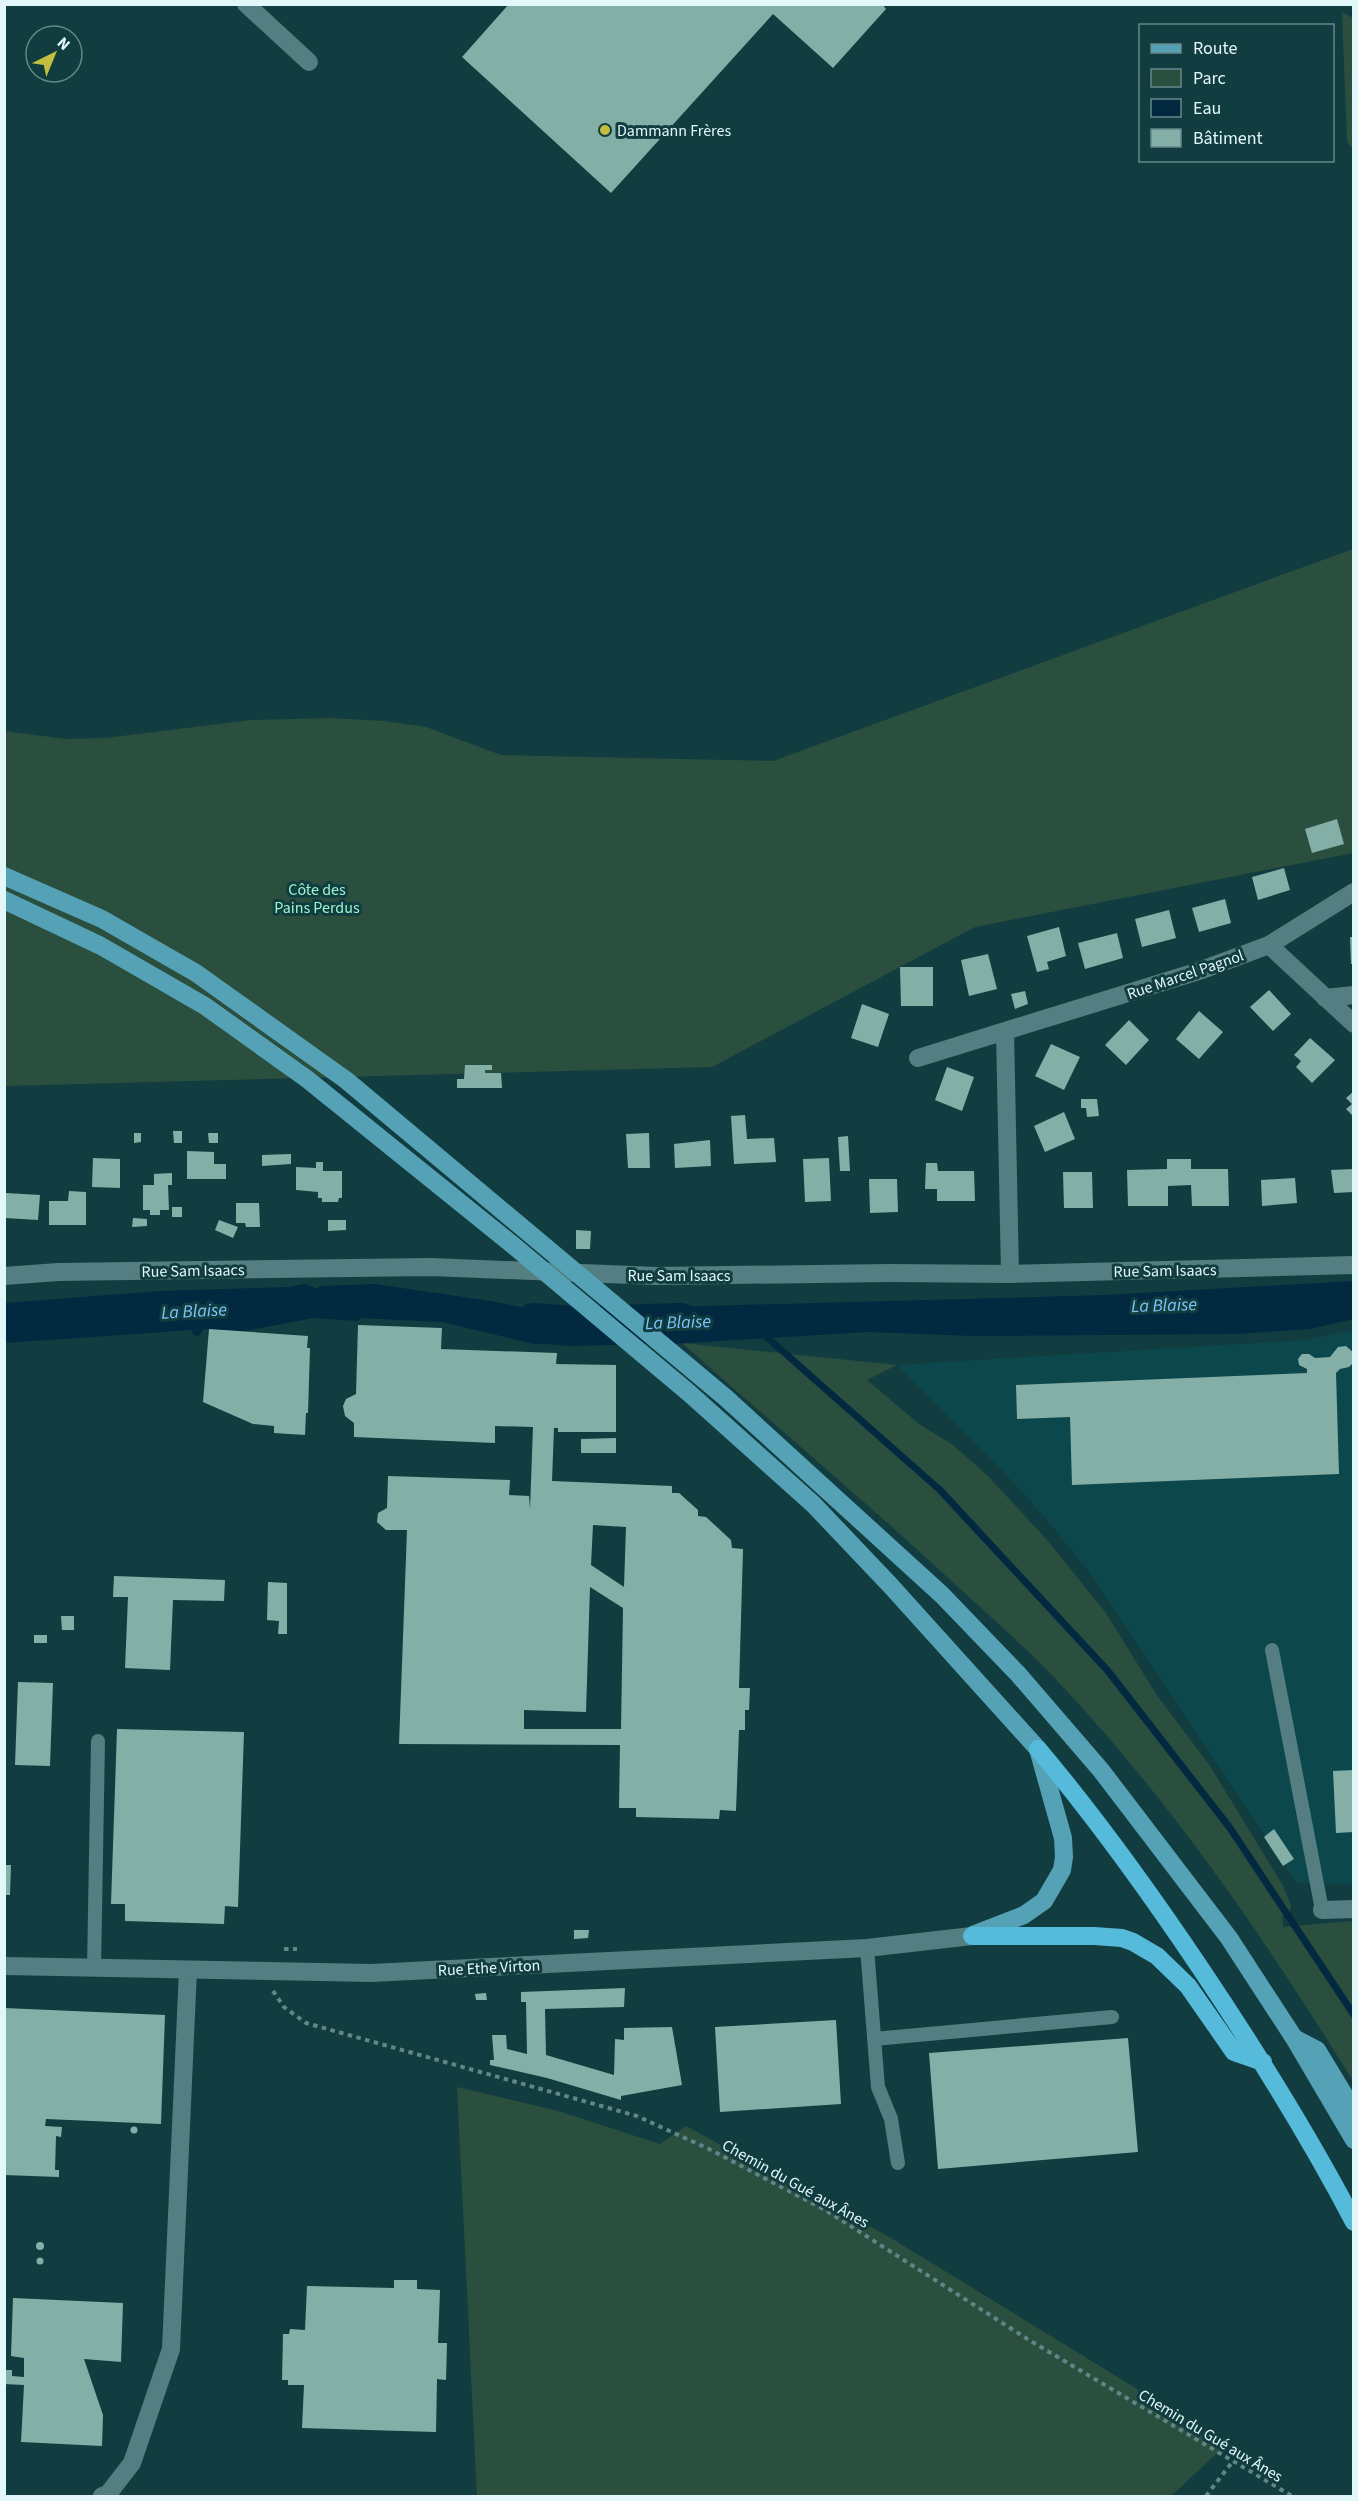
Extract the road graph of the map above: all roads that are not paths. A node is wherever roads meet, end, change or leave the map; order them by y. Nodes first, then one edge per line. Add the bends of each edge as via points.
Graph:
1 (246, 4) edge
2 (309, 62) dead end
3 (4, 876) edge
4 (1353, 892) edge
5 (4, 900) edge
6 (1269, 945) junction
7 (1353, 995) edge
8 (1325, 998) junction
9 (1353, 1024) edge
10 (1005, 1031) junction
11 (918, 1058) dead end
12 (1353, 1265) edge
13 (1010, 1274) junction
14 (4, 1276) edge
15 (1272, 1650) dead end
16 (98, 1742) dead end
17 (1038, 1749) junction
18 (1353, 1909) edge
19 (1322, 1910) joint
20 (972, 1936) junction
21 (867, 1948) junction
22 (4, 1966) edge
23 (94, 1968) junction
24 (188, 1970) junction
25 (1112, 2016) dead end
26 (1294, 2038) junction
27 (874, 2039) junction
28 (1263, 2062) junction
29 (1353, 2111) edge
30 (1353, 2140) edge
31 (898, 2163) dead end
32 (1353, 2222) edge
33 (102, 2496) edge

1 - 2 main road
3 - 26 main road via 102,919 196,973 345,1080 717,1390 797,1462 942,1594 1019,1675 1085,1752 1228,1938
4 - 6 main road, Rue Marcel Pagnol
5 - 17 main road via 101,946 205,1006 307,1079 457,1199 638,1349 813,1504
6 - 8 main road
6 - 10 main road, Rue Marcel Pagnol via 1199,971
7 - 8 main road
8 - 9 main road
10 - 11 main road, Rue Marcel Pagnol
10 - 13 main road
12 - 13 main road, Rue Sam Isaacs
13 - 14 main road, Rue Sam Isaacs via 656,1276 430,1267
15 - 19 lane
16 - 23 lane
17 - 20 main road via 1063,1838 1062,1870 1051,1892 1035,1909
17 - 28 highway via 1081,1799 1166,1917
18 - 19 main road
20 - 21 main road, Rue Ethe Virton
20 - 28 highway via 1094,1936 1133,1942 1157,1956 1188,1986 1234,2052
21 - 24 main road, Rue Ethe Virton via 371,1973
21 - 27 lane
22 - 23 main road, Rue Ethe Virton
23 - 24 main road, Rue Ethe Virton
24 - 33 main road via 171,2349 132,2463 108,2494
25 - 27 lane
26 - 29 main road via 1317,2050
26 - 30 main road
27 - 31 lane via 878,2087 891,2119
28 - 32 highway

